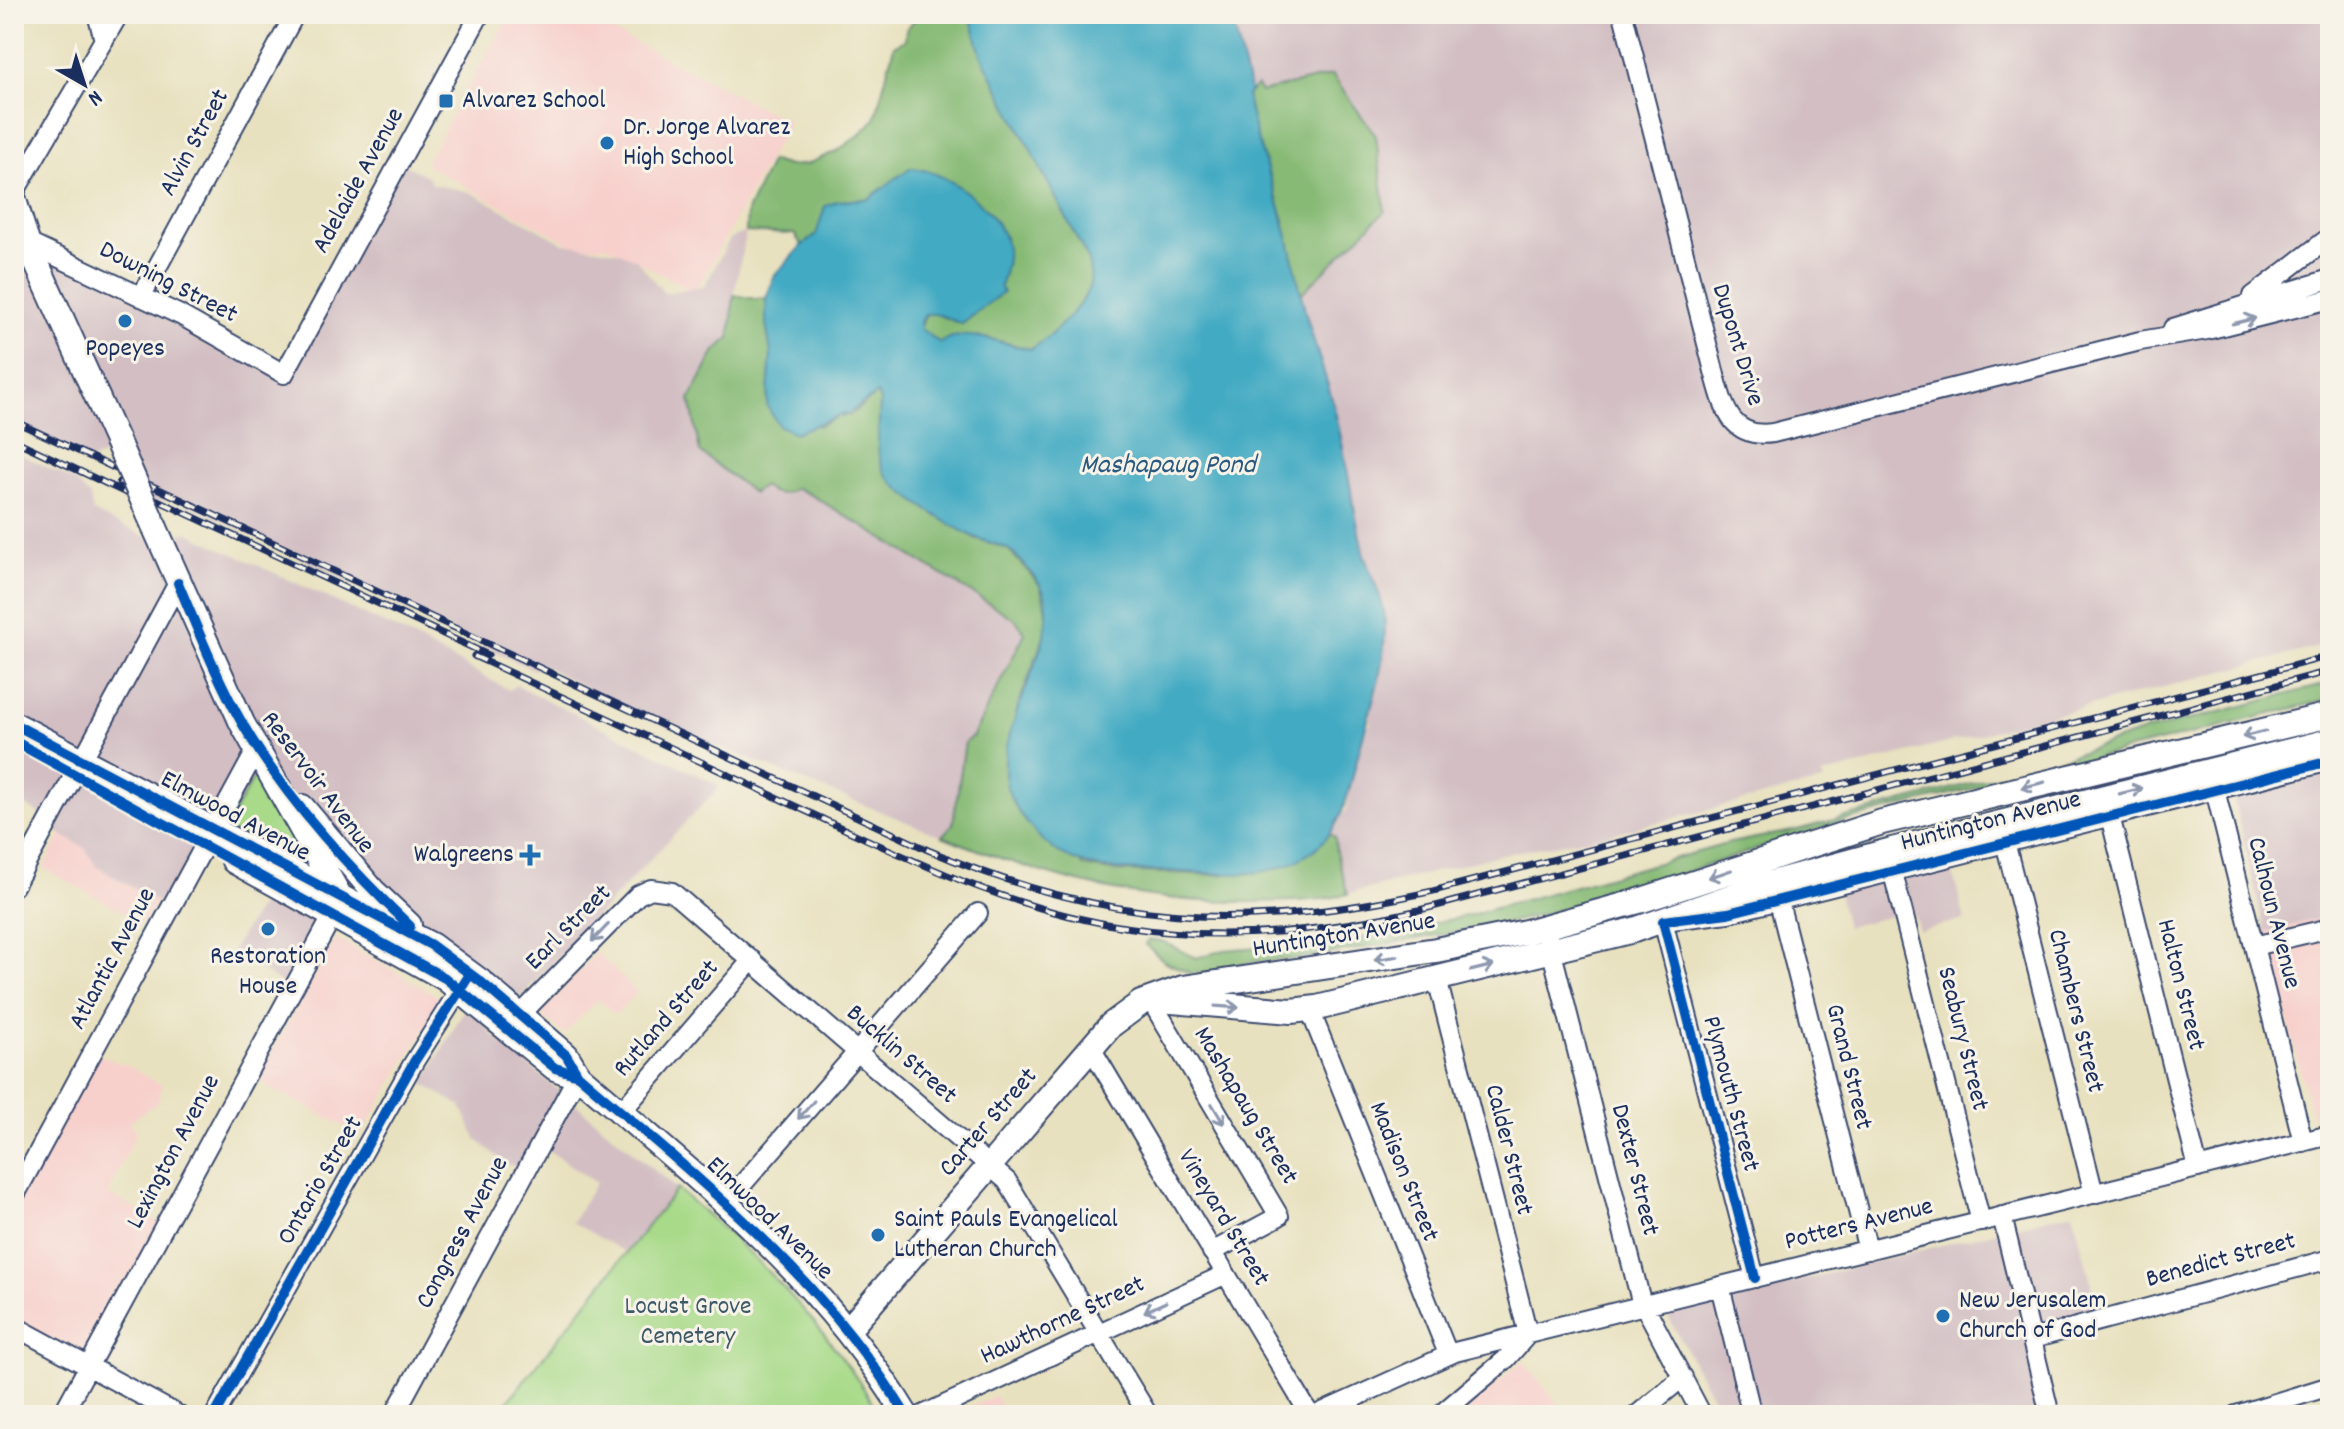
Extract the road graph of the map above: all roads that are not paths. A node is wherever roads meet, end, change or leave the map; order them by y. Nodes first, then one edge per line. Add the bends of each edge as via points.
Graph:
1 (97, 14) edge
2 (119, 14) edge
3 (295, 14) edge
4 (480, 14) edge
5 (1623, 14) edge
6 (104, 40) junction
7 (14, 193) edge
8 (14, 200) edge
9 (2330, 237) edge
10 (20, 239) edge
11 (2330, 282) edge
12 (141, 297) junction
13 (2330, 299) edge
14 (2243, 304) junction
15 (2330, 310) edge
16 (2140, 341) junction
17 (284, 374) joint
18 (178, 583) junction
19 (2330, 715) edge
20 (14, 724) edge
21 (14, 741) edge
22 (2330, 741) edge
23 (264, 757) junction
24 (2330, 761) edge
25 (78, 768) junction
26 (2215, 790) junction
27 (2110, 816) junction
28 (208, 838) junction
29 (2005, 842) junction
30 (1892, 869) junction
31 (14, 886) edge
32 (661, 889) joint
33 (1778, 898) junction
34 (336, 905) junction
35 (978, 913) dead end
36 (1663, 921) junction
37 (1545, 927) junction
38 (2330, 928) edge
39 (362, 931) joint
40 (431, 945) junction
41 (2254, 946) junction
42 (1551, 951) junction
43 (752, 960) junction
44 (1437, 979) junction
45 (465, 981) junction
46 (1150, 999) junction
47 (1310, 1010) junction
48 (520, 1015) junction
49 (1091, 1048) junction
50 (858, 1052) junction
51 (578, 1075) junction
52 (621, 1112) junction
53 (2330, 1135) edge
54 (2303, 1142) junction
55 (990, 1166) junction
56 (2198, 1168) junction
57 (2094, 1194) junction
58 (14, 1197) edge
59 (726, 1203) junction
60 (2002, 1216) junction
61 (1981, 1222) junction
62 (1868, 1250) junction
63 (1212, 1252) junction
64 (2330, 1259) edge
65 (1226, 1274) junction
66 (1755, 1278) junction
67 (1720, 1286) junction
68 (1644, 1305) junction
69 (14, 1326) edge
70 (848, 1330) junction
71 (1100, 1333) junction
72 (1528, 1334) junction
73 (2032, 1339) junction
74 (1448, 1354) junction
75 (88, 1366) junction
76 (1683, 1377) junction
77 (2330, 1386) edge
78 (62, 1415) edge
79 (178, 1415) edge
80 (215, 1415) edge
81 (394, 1415) edge
82 (906, 1415) edge
83 (923, 1415) edge
84 (1148, 1415) edge
85 (1313, 1415) edge
86 (1440, 1415) edge
87 (1637, 1415) edge
88 (1702, 1415) edge
89 (1752, 1415) edge
90 (2050, 1415) edge
91 (2236, 1415) edge

1 - 6 street
2 - 6 street
3 - 12 street, Alvin Street
4 - 17 street, Adelaide Avenue
5 - 16 street, Dupont Drive via 1724,408 1736,426 1755,434 1773,433
6 - 7 street
8 - 10 main road, Reservoir Avenue
9 - 14 street
10 - 12 street, Downing Street
10 - 18 main road, Reservoir Avenue, bridge
11 - 13 street, Dupont Drive
11 - 14 street, Dupont Drive
12 - 17 street, Downing Street
13 - 15 street
16 -> 13 street, Dupont Drive
14 - 16 street, Dupont Drive
18 - 23 main road, Reservoir Avenue via 242,723
18 - 25 street
19 -> 37 main road, Huntington Avenue via 1871,825
20 - 25 main road, Elmwood Avenue
21 - 25 main road, Elmwood Avenue
36 -> 22 main road, Huntington Avenue via 1761,886 1892,850
23 - 28 street, Atlantic Avenue
23 - 34 main road, Reservoir Avenue
23 - 40 main road, Reservoir Avenue via 373,891
24 - 26 street, Huntington Avenue
25 - 28 main road, Elmwood Avenue
25 - 31 street
26 - 27 street, Huntington Avenue
26 - 41 street, Calhoun Avenue
27 - 29 street, Huntington Avenue
27 - 56 street, Halton Street
28 - 34 main road, Elmwood Avenue
28 - 58 street, Atlantic Avenue
29 - 30 street, Huntington Avenue
29 - 57 street, Chambers Street
30 - 33 street, Huntington Avenue
30 - 61 street, Seabury Street
32 - 43 street, Bucklin Street via 677,895
32 -> 48 street, Earl Street via 632,900
33 - 36 street, Huntington Avenue via 1720,914
33 - 62 street, Grand Street
34 - 39 main road, Reservoir Avenue
34 - 40 main road, Elmwood Avenue
34 - 75 street, Lexington Avenue
35 - 50 street
36 - 42 main road, Huntington Avenue
36 - 66 street, Plymouth Street
37 - 42 street, Dexter Street
37 -> 46 main road, Huntington Avenue via 1436,950 1192,986
38 - 41 street
39 - 45 main road, Elmwood Avenue
40 - 45 main road, Elmwood Avenue
41 - 54 street, Calhoun Avenue
44 -> 42 main road, Huntington Avenue
42 - 68 street, Dexter Street
43 - 50 street, Bucklin Street
43 - 52 street, Rutland Street
44 - 47 main road, Huntington Avenue
44 - 72 street, Calder Street
45 - 48 main road, Elmwood Avenue
45 - 51 main road, Elmwood Avenue via 555,1068
45 - 80 street, Ontario Street
46 -> 47 main road, Huntington Avenue
46 - 49 main road, Carter Street via 1117,1019
46 -> 63 street, Mashapaug Street via 1279,1216
47 - 74 street, Madison Street
48 - 51 main road, Elmwood Avenue via 569,1058
49 - 55 main road, Carter Street
49 - 63 street, Vineyard Street
50 - 55 street, Bucklin Street
50 -> 59 street
51 - 52 main road, Elmwood Avenue
51 - 81 street, Congress Avenue
52 - 59 main road, Elmwood Avenue
53 - 54 street, Potters Avenue
54 - 56 street, Potters Avenue
55 - 70 main road, Carter Street
55 - 71 street, Bucklin Street via 1015,1191
56 - 57 street, Potters Avenue
57 - 60 street, Potters Avenue
59 - 70 main road, Elmwood Avenue via 778,1250
60 - 61 street, Potters Avenue
60 - 73 street
61 - 62 street, Potters Avenue
62 - 66 street, Potters Avenue
63 - 65 street, Vineyard Street
64 - 73 street, Benedict Street
65 -> 71 street, Hawthorne Street
65 - 85 street, Vineyard Street
66 - 67 street, Potters Avenue
67 - 68 street, Potters Avenue
67 - 89 street
68 - 72 street, Potters Avenue
68 - 76 street, Dexter Street
69 - 75 street
70 - 82 main road, Elmwood Avenue
71 - 83 street, Hawthorne Street
71 - 84 street, Bucklin Street
72 - 74 street, Potters Avenue
72 - 86 street
73 - 90 street
74 - 85 street, Potters Avenue
75 - 78 street, Lexington Avenue
75 - 79 street
76 - 87 street
76 - 88 street, Dexter Street
77 - 91 street

